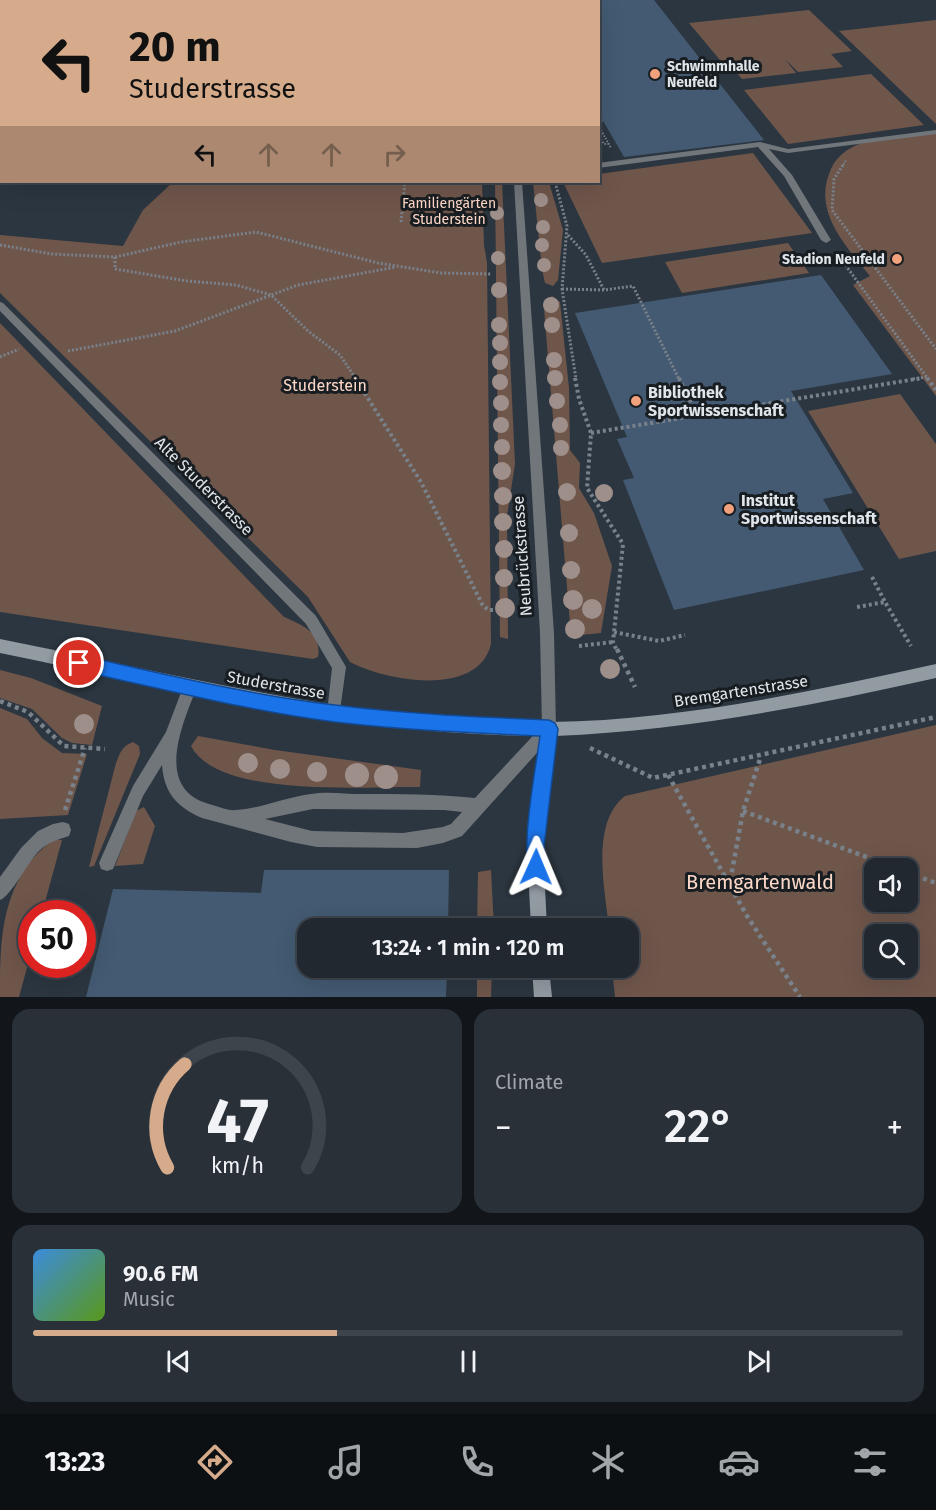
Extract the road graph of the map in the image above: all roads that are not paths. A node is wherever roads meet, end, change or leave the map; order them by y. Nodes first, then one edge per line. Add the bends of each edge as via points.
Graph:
1 (936, 132) edge
2 (760, 144) junction
3 (600, 166) edge
4 (518, 183) edge
5 (826, 240) road end
6 (0, 305) edge
7 (0, 646) edge
8 (936, 671) edge
9 (190, 687) junction
10 (334, 713) junction
11 (549, 729) junction
12 (173, 732) junction
13 (478, 806) junction
14 (235, 818) junction
15 (63, 830) dead end
16 (107, 863) dead end
17 (0, 892) edge
18 (539, 918) edge
19 (542, 978) edge
20 (543, 997) edge

1 - 2 street via 788,150
2 - 3 street
2 - 5 street via 788,175
4 - 11 street, Neubrückstrasse via 547,633
6 - 10 street, Alte Studerstrasse via 311,620 339,667
7 - 9 main road, Studerstrasse
8 - 11 main road, Bremgartenstrasse via 759,709 642,724
9 - 10 main road, Studerstrasse
9 - 12 street
10 - 11 main road, Studerstrasse
11 - 13 street
11 - 18 main road, Neubrückstrasse via 535,847
12 - 14 street via 169,771 179,794 204,812
12 - 16 street via 138,792
13 - 14 street via 313,801
13 - 14 street via 456,830 438,838 404,842 308,838
15 - 17 street via 54,830 39,842 19,862
19 - 20 main road

